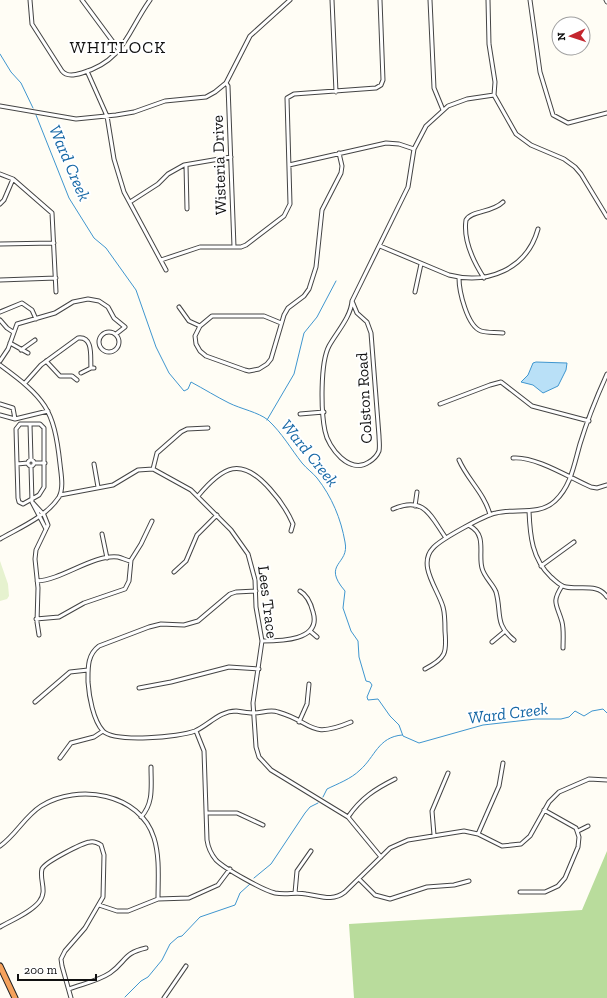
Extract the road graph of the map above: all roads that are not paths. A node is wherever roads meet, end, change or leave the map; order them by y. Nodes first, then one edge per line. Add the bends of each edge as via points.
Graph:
1 (30, 0) edge
2 (82, 0) edge
3 (150, 0) edge
4 (290, 0) edge
5 (332, 0) edge
6 (380, 0) edge
7 (430, 0) edge
8 (488, 0) edge
9 (530, 0) edge
10 (119, 50) junction
11 (87, 72) junction
12 (226, 83) junction
13 (336, 92) junction
14 (494, 95) junction
15 (0, 106) edge
16 (443, 110) junction
17 (607, 113) edge
18 (106, 116) junction
19 (414, 149) junction
20 (339, 153) junction
21 (232, 157) junction
22 (186, 165) junction
23 (289, 165) junction
24 (0, 174) edge
25 (13, 179) junction
26 (130, 202) junction
27 (503, 202) dead end
28 (0, 204) edge
29 (187, 209) dead end
30 (607, 217) edge
31 (538, 229) dead end
32 (54, 243) junction
33 (0, 244) edge
34 (380, 246) junction
35 (234, 247) junction
36 (161, 260) junction
37 (422, 264) junction
38 (166, 270) dead end
39 (56, 278) junction
40 (459, 278) junction
41 (484, 278) junction
42 (0, 280) edge
43 (56, 292) dead end
44 (415, 292) dead end
45 (352, 301) junction
46 (179, 307) dead end
47 (0, 312) edge
48 (36, 319) junction
49 (0, 320) edge
50 (281, 323) junction
51 (200, 326) junction
52 (13, 332) junction
53 (503, 333) dead end
54 (116, 334) junction
55 (35, 340) dead end
56 (10, 343) junction
57 (21, 350) junction
58 (28, 353) dead end
59 (0, 361) edge
60 (46, 361) junction
61 (0, 365) edge
62 (81, 373) dead end
63 (607, 374) edge
64 (77, 380) dead end
65 (25, 383) junction
66 (0, 404) edge
67 (440, 404) dead end
68 (48, 411) junction
69 (324, 412) junction
70 (300, 414) dead end
71 (0, 415) edge
72 (15, 419) junction
73 (589, 421) junction
74 (30, 424) junction
75 (208, 428) dead end
76 (513, 458) dead end
77 (459, 460) dead end
78 (29, 462) junction
79 (45, 463) junction
80 (17, 464) junction
81 (94, 464) dead end
82 (32, 465) junction
83 (153, 468) junction
84 (571, 478) junction
85 (607, 485) edge
86 (98, 487) junction
87 (417, 492) dead end
88 (60, 495) junction
89 (198, 496) junction
90 (32, 501) junction
91 (415, 506) junction
92 (393, 509) dead end
93 (529, 511) junction
94 (41, 514) junction
95 (490, 514) junction
96 (217, 515) junction
97 (152, 521) dead end
98 (470, 526) junction
99 (291, 531) dead end
100 (102, 534) dead end
101 (446, 538) junction
102 (0, 539) edge
103 (574, 542) dead end
104 (107, 558) junction
105 (130, 561) junction
106 (541, 566) junction
107 (174, 572) dead end
108 (37, 581) junction
109 (562, 586) junction
110 (256, 591) junction
111 (300, 591) dead end
112 (606, 592) edge
113 (607, 597) edge
114 (36, 619) junction
115 (310, 631) junction
116 (504, 632) junction
117 (39, 635) dead end
118 (317, 637) dead end
119 (514, 640) dead end
120 (262, 641) junction
121 (492, 642) dead end
122 (563, 648) dead end
123 (426, 669) dead end
124 (88, 670) junction
125 (259, 670) junction
126 (309, 684) dead end
127 (139, 688) dead end
128 (35, 702) dead end
129 (254, 713) junction
130 (299, 722) junction
131 (352, 722) dead end
132 (103, 731) junction
133 (196, 731) junction
134 (60, 758) dead end
135 (261, 761) junction
136 (503, 762) dead end
137 (257, 764) dead end
138 (151, 767) dead end
139 (448, 774) dead end
140 (396, 779) dead end
141 (607, 780) edge
142 (544, 810) junction
143 (206, 813) junction
144 (141, 817) junction
145 (348, 817) junction
146 (263, 825) dead end
147 (588, 826) dead end
148 (578, 831) junction
149 (478, 834) junction
150 (434, 835) junction
151 (0, 846) edge
152 (311, 851) dead end
153 (381, 857) junction
154 (230, 869) junction
155 (359, 879) junction
156 (470, 880) dead end
157 (520, 892) dead end
158 (295, 893) junction
159 (158, 899) junction
160 (100, 905) junction
161 (0, 927) edge
162 (146, 948) dead end
163 (0, 966) edge
164 (186, 966) dead end
165 (69, 989) junction
166 (15, 998) edge
167 (71, 998) edge
168 (164, 998) edge

1 - 11 street via 32,24 62,71 68,75
2 - 10 street
3 - 10 street
4 - 12 street via 250,36
5 - 13 street
6 - 13 street via 382,82 376,88
7 - 16 street via 434,88
8 - 14 street
9 - 17 street via 540,72 553,115 568,123
10 - 11 street via 110,60
11 - 18 street
12 - 18 street via 203,98 165,101 134,112
12 - 21 street, Wisteria Drive
13 - 23 street via 294,94 286,98
14 - 16 street, Colston Road via 467,99
14 - 30 street via 516,134 531,145 564,159 581,174
15 - 18 street via 76,119
16 - 19 street, Colston Road via 426,126
18 - 26 street via 118,177
19 - 20 street via 399,144 386,144
19 - 34 street, Colston Road via 408,186
20 - 23 street
20 - 50 street via 341,173 322,210 316,268 312,282 304,296 288,308
21 - 22 street
21 - 35 street, Wisteria Drive
22 - 26 street via 168,174 158,184
22 - 29 street
23 - 35 street via 290,204 287,213 250,243
24 - 25 street
25 - 28 street
25 - 32 street via 52,212
26 - 36 street
27 - 41 street via 494,209 470,215 466,220 470,253
31 - 41 street via 532,246 524,256 503,272
32 - 33 street
32 - 39 street
34 - 37 street
34 - 45 street, Colston Road
35 - 36 street via 200,246
36 - 38 street
37 - 40 street
37 - 44 street
39 - 42 street
39 - 43 street
40 - 41 street
40 - 53 street via 462,298 473,325 482,331
45 - 69 street, Colston Road via 325,358 322,387
45 - 69 street, Colston Road via 357,313 369,326 374,352 379,450 374,460 359,466 349,464 340,457 327,442
46 - 51 street via 189,321
47 - 48 street via 22,303 32,310
48 - 52 street via 19,323
48 - 54 street via 55,313 73,302 83,299 94,300 108,307 114,318 124,325 125,329
49 - 52 street
50 - 51 street via 264,316 212,316
50 - 51 street via 271,359 263,367 249,371 206,356 200,351 195,336
52 - 56 street
54 - 54 street via 105,333 100,337 103,352 118,348
55 - 57 street
56 - 57 street
56 - 59 street
57 - 58 street
60 - 62 street via 78,338 85,339 91,352 92,368
60 - 64 street via 60,376 72,376
60 - 65 street
61 - 65 street
63 - 73 street
65 - 68 street
66 - 72 street via 13,408
67 - 73 street via 499,382 532,406
68 - 72 street
68 - 88 street via 57,439 62,483
69 - 70 street
71 - 72 street
73 - 84 street
74 - 78 street
74 - 79 street via 40,424 44,427
74 - 80 street via 20,424 16,428
75 - 83 street via 187,429 181,432 157,453
76 - 84 street via 532,461
77 - 95 street
78 - 80 street
78 - 82 street
79 - 82 street
79 - 90 street via 44,488
80 - 90 street via 18,500 23,504
81 - 86 street
82 - 90 street
83 - 86 street via 138,470 116,483
83 - 89 street, Lees Trace
84 - 85 street via 597,488
84 - 93 street via 554,502
86 - 88 street
87 - 91 street
88 - 94 street
89 - 96 street, Lees Trace
89 - 99 street via 210,481 223,472 239,469 250,471 261,479 285,506 293,524
90 - 94 street
91 - 92 street via 403,505
91 - 101 street via 431,514
93 - 95 street
93 - 106 street via 532,544
94 - 102 street
94 - 108 street via 46,530 36,553
95 - 98 street
96 - 107 street via 197,535 186,561
96 - 110 street, Lees Trace via 246,549 254,569
97 - 105 street
98 - 101 street
98 - 116 street via 481,543 481,568 496,591
100 - 104 street
101 - 123 street via 433,548 427,565 442,606 446,646 442,658
103 - 106 street
104 - 105 street via 117,557
104 - 108 street via 51,579
105 - 114 street via 129,581 122,591 87,602 59,617
106 - 109 street
108 - 114 street
109 - 112 street via 592,588
109 - 122 street via 555,600 562,621
110 - 120 street, Lees Trace
110 - 124 street via 230,594 198,621 184,625 160,624 99,646 91,655
111 - 115 street via 306,597 314,614
112 - 113 street
114 - 117 street
115 - 118 street
115 - 120 street via 293,639
116 - 119 street
116 - 121 street
120 - 125 street, Lees Trace
124 - 128 street via 69,673
124 - 132 street via 94,712
125 - 127 street via 241,667 220,669
125 - 129 street, Lees Trace via 254,693
126 - 130 street via 307,704
129 - 130 street via 272,711
129 - 133 street via 234,711 224,714
129 - 135 street, Lees Trace via 256,747
130 - 131 street via 322,730 338,728
132 - 133 street via 126,738 174,736
132 - 134 street via 94,737 71,743
133 - 143 street via 204,748
135 - 137 street
135 - 145 street via 270,770
136 - 149 street via 499,786
138 - 144 street via 151,800
139 - 150 street via 432,811
140 - 145 street via 368,793
141 - 142 street via 592,778 568,787 555,795
142 - 148 street via 571,824
142 - 149 street via 530,836 517,845 499,845
143 - 146 street via 237,813
143 - 154 street via 209,850 217,861
144 - 151 street via 121,801 96,794 66,796 32,812
144 - 159 street via 149,827 156,844
145 - 153 street
147 - 148 street
148 - 157 street via 578,847 563,882 548,892
149 - 150 street via 461,831
150 - 153 street via 400,843
152 - 158 street via 297,871
153 - 155 street
154 - 158 street via 270,891 282,894
154 - 159 street via 218,885 193,896
155 - 156 street via 375,895 390,899 423,888
155 - 158 street via 335,898
159 - 160 street via 128,911 117,911
160 - 161 street via 104,891 104,850 92,841 45,865 42,872 44,890 40,900 35,906
160 - 165 street via 62,956 62,966
162 - 165 street via 128,954 105,976
163 - 166 highway
164 - 168 street
165 - 167 street

